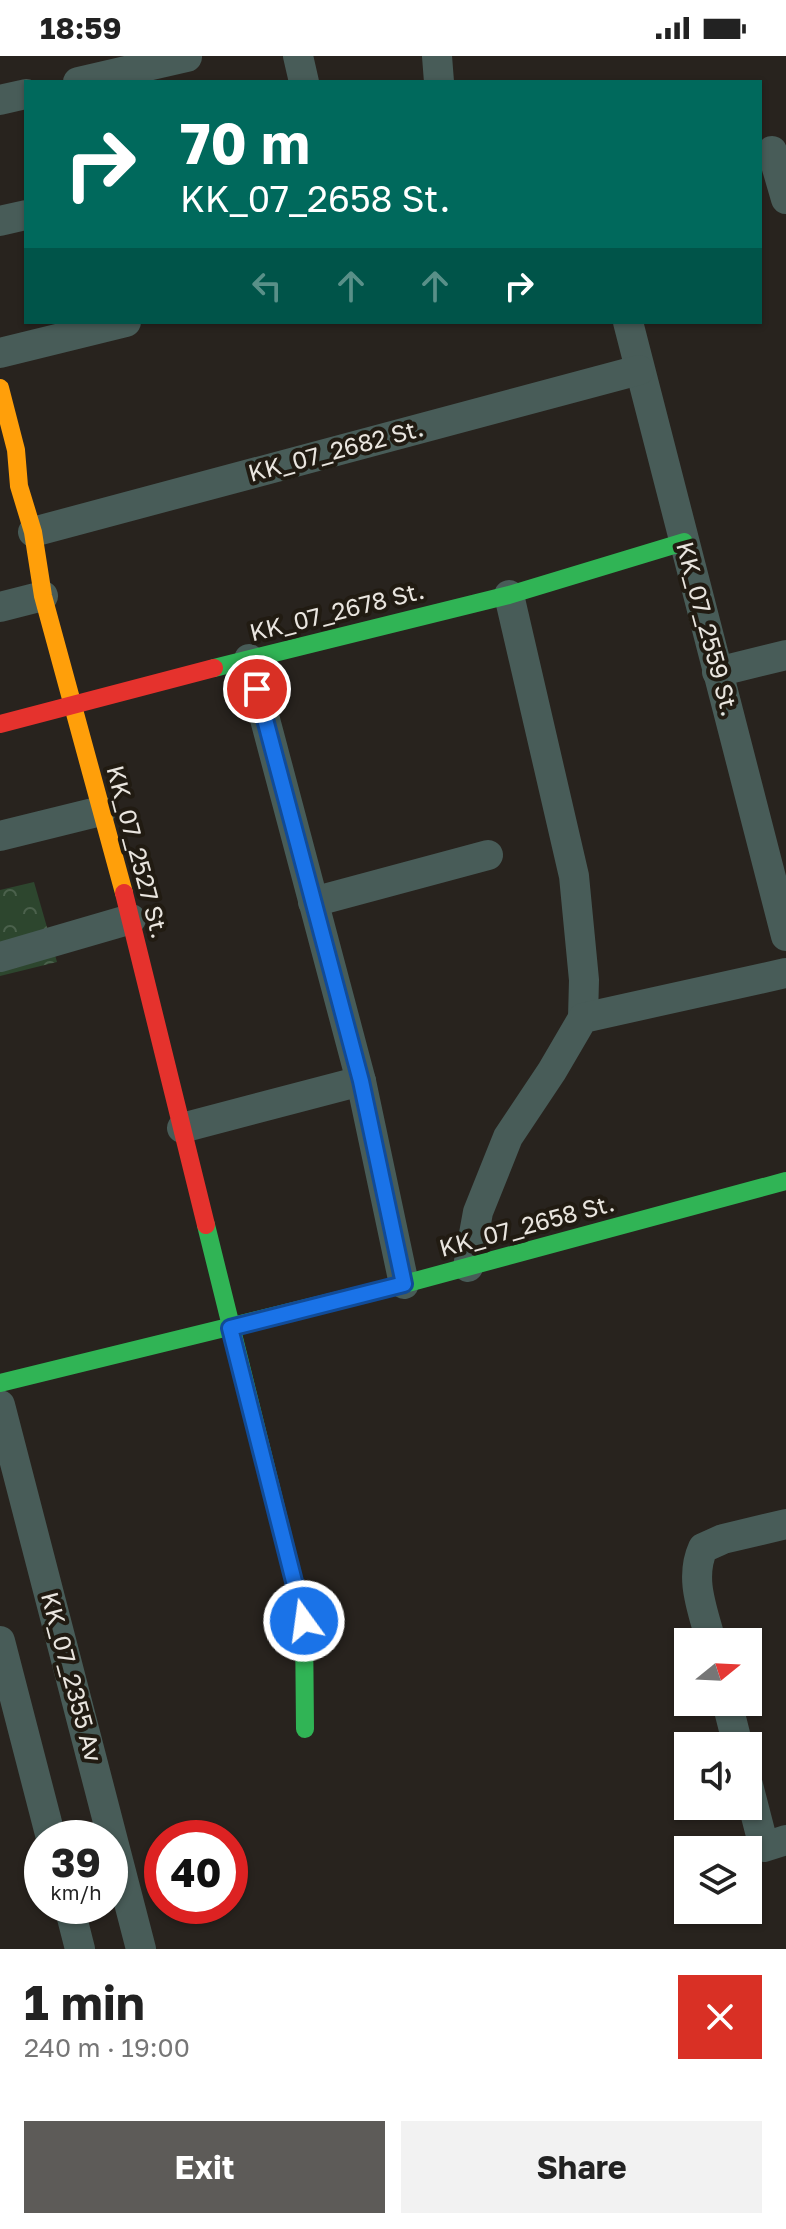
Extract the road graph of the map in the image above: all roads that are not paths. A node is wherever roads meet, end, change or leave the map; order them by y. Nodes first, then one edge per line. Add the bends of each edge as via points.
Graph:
1 (73, 56) edge
2 (187, 56) edge
3 (298, 56) edge
4 (437, 56) edge
5 (79, 80) edge
6 (87, 80) edge
7 (194, 80) edge
8 (304, 80) edge
9 (439, 80) edge
10 (24, 94) edge
11 (0, 100) edge
12 (773, 151) edge
13 (786, 199) edge
14 (24, 215) edge
15 (0, 221) edge
16 (118, 324) edge
17 (628, 324) edge
18 (0, 353) edge
19 (639, 370) junction
20 (0, 388) edge
21 (10, 489) edge
22 (33, 532) junction
23 (684, 542) junction
24 (509, 595) junction
25 (43, 596) junction
26 (0, 607) edge
27 (786, 655) edge
28 (249, 659) junction
29 (717, 672) junction
30 (72, 707) junction
31 (0, 724) edge
32 (101, 811) junction
33 (0, 836) edge
34 (488, 855) dead end
35 (313, 902) junction
36 (131, 919) junction
37 (786, 936) edge
38 (0, 957) edge
39 (786, 973) edge
40 (583, 1018) junction
41 (361, 1081) junction
42 (182, 1128) junction
43 (786, 1181) edge
44 (468, 1267) junction
45 (404, 1284) junction
46 (230, 1328) junction
47 (0, 1383) edge
48 (0, 1405) edge
49 (786, 1524) edge
50 (708, 1628) edge
51 (0, 1641) edge
52 (305, 1729) dead end
53 (762, 1815) edge
54 (46, 1820) edge
55 (775, 1843) edge
56 (74, 1924) edge
57 (80, 1949) edge
58 (141, 1949) edge

1 - 5 street
2 - 6 street
2 - 7 street
3 - 8 street
4 - 9 street
10 - 11 street
12 - 13 street
14 - 15 street
16 - 18 street
17 - 19 street, KK_07_2559 St.
19 - 22 street, KK_07_2682 St.
19 - 23 street, KK_07_2559 St.
20 - 21 street, KK_07_2527 St. via 16,450
21 - 22 street, KK_07_2527 St.
22 - 25 street, KK_07_2527 St.
23 - 24 street, KK_07_2678 St.
23 - 29 street, KK_07_2559 St.
24 - 28 street, KK_07_2678 St.
24 - 40 street via 574,876
25 - 26 street
25 - 30 street, KK_07_2527 St.
27 - 29 street
28 - 30 street, KK_07_2678 St.
28 - 35 street
29 - 37 street, KK_07_2559 St.
30 - 31 street, KK_07_2678 St.
30 - 32 street, KK_07_2527 St.
32 - 33 street
32 - 36 street, KK_07_2527 St.
34 - 35 street
35 - 41 street
36 - 38 street
36 - 42 street, KK_07_2527 St.
39 - 40 street
40 - 44 street via 508,1137 478,1212
41 - 42 street
41 - 45 street
42 - 46 street, KK_07_2527 St.
43 - 44 street, KK_07_2658 St.
44 - 45 street, KK_07_2658 St.
45 - 46 street, KK_07_2658 St.
46 - 47 street, KK_07_2658 St.
46 - 52 street, KK_07_2527 St. via 304,1621
48 - 58 street, KK_07_2355 Av
49 - 50 street via 703,1548 696,1581
51 - 54 street
53 - 55 street
56 - 57 street

